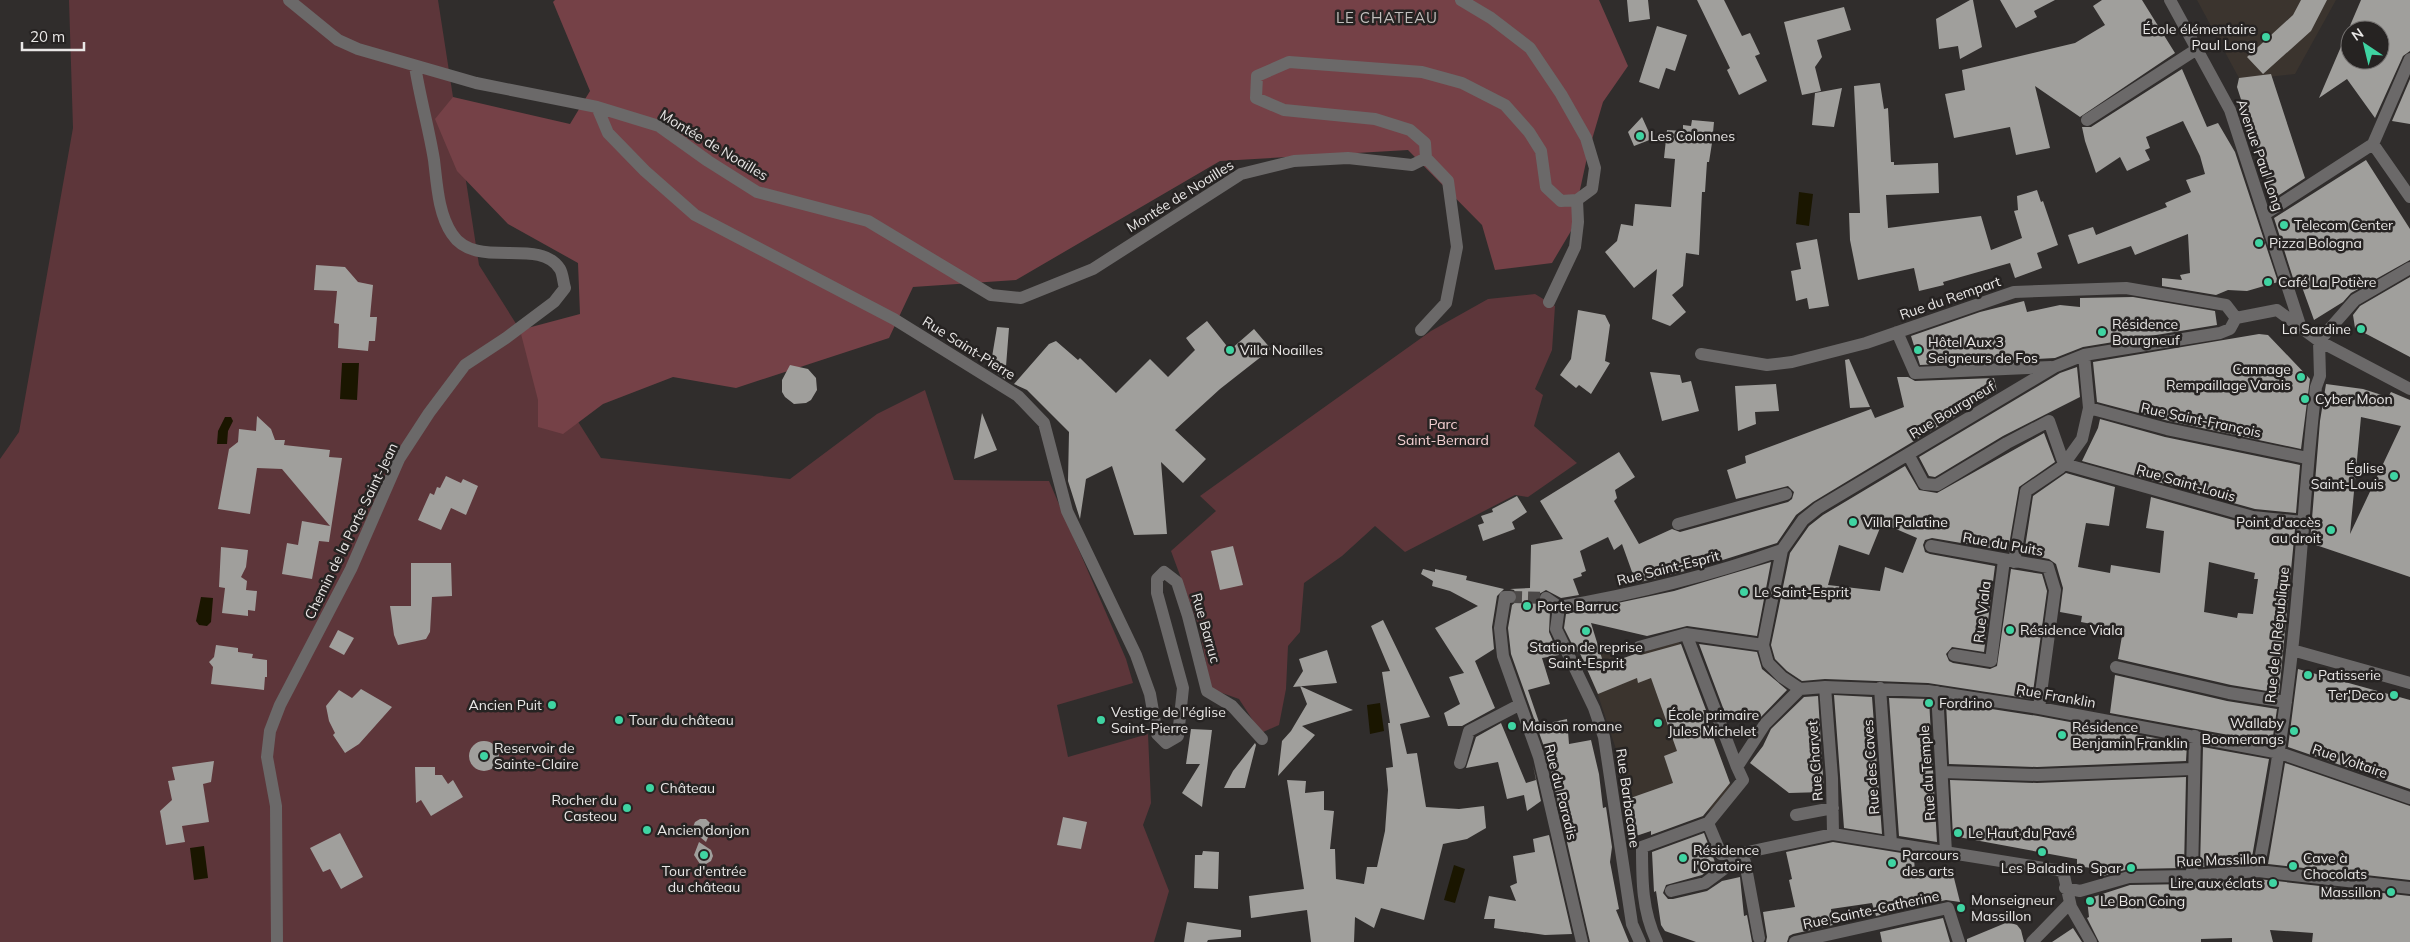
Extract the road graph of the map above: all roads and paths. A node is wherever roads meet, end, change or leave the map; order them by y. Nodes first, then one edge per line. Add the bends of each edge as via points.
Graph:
1 (289, 0) edge
2 (1461, 0) edge
3 (2170, 0) edge
4 (2197, 49) junction
5 (2410, 59) edge
6 (415, 66) junction
7 (597, 107) junction
8 (2087, 120) dead end
9 (2373, 144) junction
10 (1426, 158) junction
11 (2410, 197) edge
12 (1577, 200) junction
13 (2265, 214) junction
14 (2410, 268) edge
15 (1549, 302) dead end
16 (2236, 318) junction
17 (2301, 328) junction
18 (1421, 330) dead end
19 (1897, 332) junction
20 (2318, 341) junction
21 (1701, 354) dead end
22 (2084, 355) junction
23 (2054, 367) junction
24 (2410, 389) edge
25 (2089, 408) junction
26 (1908, 454) junction
27 (2307, 458) junction
28 (2064, 464) junction
29 (1786, 494) dead end
30 (2303, 522) junction
31 (1678, 524) dead end
32 (1931, 546) dead end
33 (1782, 550) junction
34 (2009, 561) junction
35 (1510, 597) dead end
36 (1546, 598) tunnel mouth
37 (1559, 607) junction
38 (1686, 634) junction
39 (1763, 645) junction
40 (1639, 647) dead end
41 (2292, 650) junction
42 (1954, 655) dead end
43 (2116, 667) dead end
44 (2410, 683) edge
45 (1825, 686) junction
46 (1880, 688) junction
47 (1800, 689) junction
48 (1937, 692) junction
49 (2286, 702) junction
50 (1519, 705) junction
51 (2040, 708) junction
52 (2195, 736) junction
53 (1262, 739) dead end
54 (1166, 743) joint
55 (2280, 753) junction
56 (1460, 764) dead end
57 (1737, 767) junction
58 (2192, 769) junction
59 (1942, 772) junction
60 (2410, 798) edge
61 (1833, 808) junction
62 (1796, 815) dead end
63 (1708, 823) junction
64 (1833, 834) junction
65 (1891, 843) junction
66 (1946, 852) junction
67 (1732, 854) junction
68 (1745, 862) dead end
69 (2258, 871) junction
70 (2192, 876) junction
71 (2065, 888) junction
72 (2410, 888) edge
73 (1671, 891) dead end
74 (2070, 903) junction
75 (1759, 938) dead end
76 (277, 942) edge
77 (1582, 942) edge
78 (1640, 942) edge
79 (1657, 942) edge
80 (1795, 942) edge
81 (1959, 942) edge
82 (2032, 942) edge
83 (2091, 942) edge

1 - 6 street, Montée de Noailles via 338,40
2 - 12 street via 1530,48 1561,94 1586,138 1595,168 1592,188
3 - 4 street, Avenue Paul Long
4 - 8 street
4 - 13 street, Avenue Paul Long via 2230,110
5 - 9 street
6 - 7 street, Montée de Noailles via 476,83
6 - 76 street, Chemin de la Porte Saint-Jean via 438,197 452,235 468,248 496,254 544,256 560,269 565,288 554,302 465,364 429,413 399,459 351,569 280,705 270,731 267,757 276,806
7 - 10 street, Montée de Noailles via 659,126 758,192 868,221 991,295 1021,298 1093,269 1241,174 1294,161 1348,158 1412,165
7 - 54 street, Rue Saint-Pierre via 608,133 695,215 894,319 1018,396 1044,423 1067,511 1136,654 1150,694 1157,734
9 - 11 street
9 - 13 street
10 - 12 street via 1425,143 1410,130 1375,119 1284,110 1256,98 1257,76 1289,62 1422,72 1462,83 1505,105 1541,151 1546,187 1561,201
10 - 18 street via 1448,181 1457,247 1446,303
12 - 15 street via 1575,247
13 - 17 street, Avenue Paul Long
14 - 20 street via 2355,300
16 - 17 street, Rue Bourgneuf via 2277,310
16 - 19 street, Rue du Rempart via 2226,305 2126,288 2014,292
16 - 22 street, Rue Bourgneuf via 2230,329 2220,333
17 - 20 street, Rue Bourgneuf
19 - 21 street, Rue du Rempart via 1792,362 1767,365
19 - 23 street via 1915,373
20 - 24 street, Rue Bourgneuf
20 - 27 street, Rue de la République via 2320,376
22 - 23 street, Rue Bourgneuf
22 - 25 street, Rue Viala
23 - 26 street, Rue Bourgneuf
25 - 27 street, Rue Saint-François via 2167,429
25 - 28 street, Rue Viala via 2082,439
26 - 28 street via 1924,484 1937,485 2049,421
26 - 33 street, Rue Bourgneuf via 1818,508 1803,520
27 - 30 street, Rue de la République
28 - 30 street, Rue Saint-Louis via 2254,517
28 - 34 street, Rue Viala via 2026,491
29 - 31 street
30 - 41 street, Rue de la République
32 - 34 street, Rue du Puits
33 - 37 street, Rue Saint-Esprit via 1700,578
33 - 39 street
34 - 42 street, Rue Viala via 1991,660
34 - 51 street, Rue du Puits via 2048,567 2055,590
35 - 50 street, Rue du Paradis via 1505,597 1500,628 1503,656
36 - 37 street
37 - 78 street, Rue Barbacane via 1556,629 1594,708 1604,737 1632,924
38 - 39 street
38 - 40 street
38 - 57 street
39 - 47 street via 1768,664
41 - 44 street
41 - 49 street, Rue de la République
43 - 49 street via 2229,693
45 - 46 street, Rue Franklin
45 - 47 street, Rue Franklin
45 - 61 street, Rue Charvet
46 - 48 street, Rue Franklin
46 - 65 street, Rue des Caves
47 - 57 street via 1766,724
48 - 51 street, Rue Franklin
48 - 59 street, Rue du Temple
49 - 55 street, Rue de la République
50 - 56 street via 1469,731
50 - 77 street, Rue du Paradis via 1539,757
51 - 52 street, Rue Franklin
52 - 55 street, Rue Franklin
52 - 58 street
53 - 54 street, Rue Barruc via 1232,706 1207,691 1177,582 1164,572 1157,580 1156,593 1183,688 1178,736
55 - 60 street, Rue Voltaire
55 - 69 street, Rue de la République
57 - 63 street via 1743,780
58 - 59 street via 2104,774
58 - 70 street
59 - 66 street, Rue du Temple
61 - 62 street
61 - 64 street, Rue Charvet
63 - 67 street via 1721,854
63 - 79 street via 1642,847 1642,897 1649,926
64 - 65 street
64 - 67 street
65 - 66 street
66 - 71 street via 2063,871
67 - 73 street via 1732,863 1705,883
68 - 75 street
69 - 70 street, Rue Massillon
69 - 72 street, Rue Massillon
70 - 71 street, Rue Massillon via 2129,877 2080,891
71 - 74 street
74 - 82 street
74 - 83 street
80 - 81 street, Rue Sainte-Catherine via 1948,908

